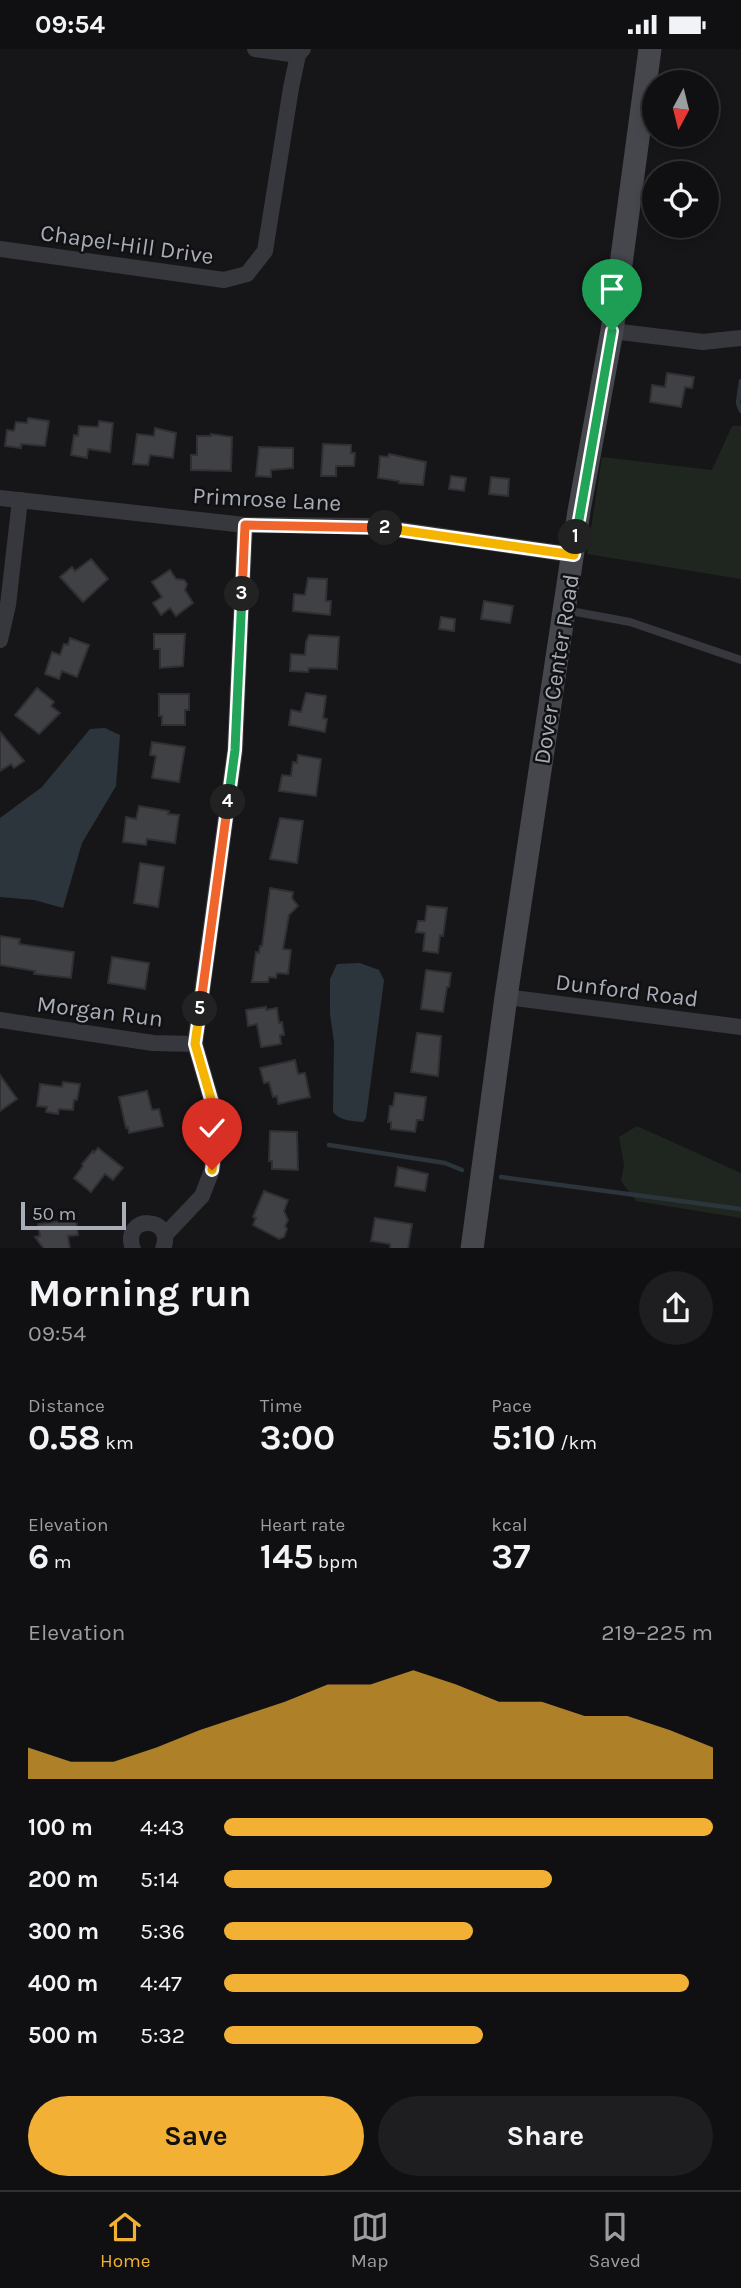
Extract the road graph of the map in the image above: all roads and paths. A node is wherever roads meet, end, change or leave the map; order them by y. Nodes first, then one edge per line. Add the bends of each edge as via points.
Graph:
1 (255, 49) edge
2 (650, 49) edge
3 (301, 52) edge
4 (0, 249) edge
5 (612, 331) junction
6 (741, 338) edge
7 (0, 498) edge
8 (20, 500) junction
9 (245, 525) junction
10 (574, 555) junction
11 (565, 610) junction
12 (0, 640) edge
13 (741, 660) edge
14 (506, 997) junction
15 (0, 1020) edge
16 (741, 1027) edge
17 (195, 1044) junction
18 (164, 1242) edge
19 (133, 1248) edge
20 (472, 1248) edge

1 - 3 street
2 - 5 street, Dover Center Road
3 - 4 street, Chapel-Hill Drive via 265,251 247,274 224,280
5 - 6 street via 703,342
5 - 10 street, Dover Center Road
7 - 8 street, Primrose Lane
8 - 9 street, Primrose Lane
8 - 12 street
9 - 10 street, Primrose Lane via 374,526
9 - 17 street via 235,750
10 - 11 street, Dover Center Road
11 - 13 lane via 630,622
11 - 14 street, Dover Center Road
14 - 16 street, Dunford Road
14 - 20 street, Dover Center Road
15 - 17 street, Morgan Run via 153,1043
17 - 18 street via 218,1123 212,1170 202,1196
18 - 19 street via 161,1228 139,1224 131,1237

